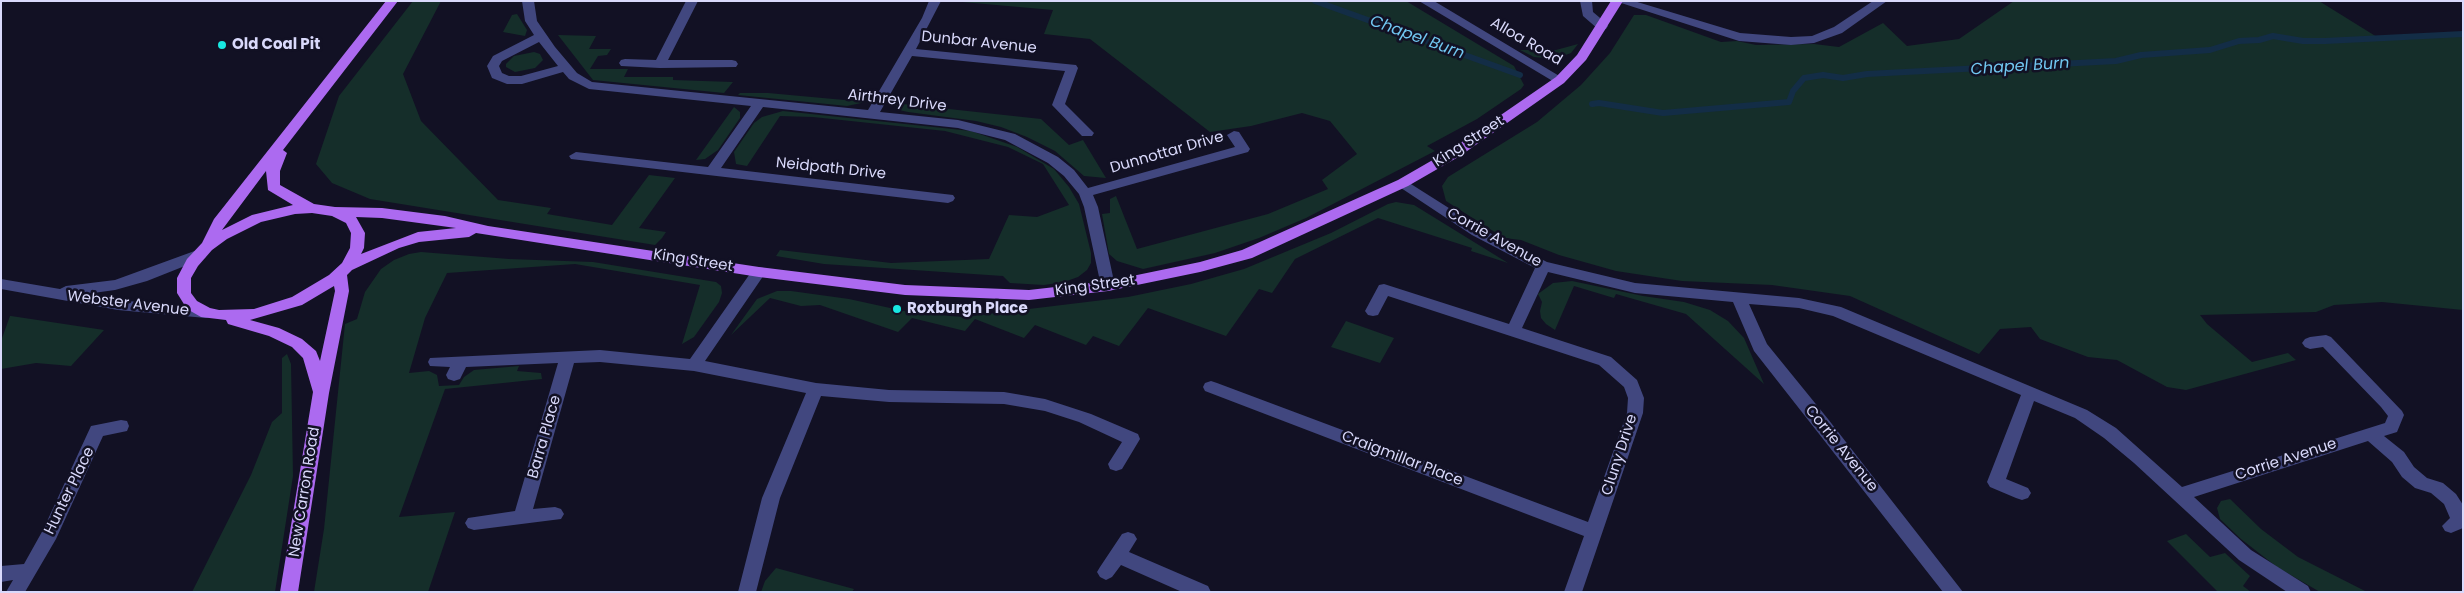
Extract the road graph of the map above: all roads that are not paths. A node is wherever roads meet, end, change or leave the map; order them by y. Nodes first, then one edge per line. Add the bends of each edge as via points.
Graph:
1 (392, 1) edge
2 (528, 1) edge
3 (692, 1) edge
4 (935, 1) edge
5 (1425, 1) edge
6 (1586, 1) edge
7 (1616, 1) edge
8 (1621, 1) edge
9 (1858, 1) edge
10 (1876, 4) edge
11 (1602, 26) junction
12 (542, 36) junction
13 (908, 52) junction
14 (625, 63) dead end
15 (660, 64) junction
16 (732, 64) dead end
17 (564, 68) junction
18 (1560, 80) junction
19 (760, 103) junction
20 (872, 114) junction
21 (1087, 133) dead end
22 (287, 135) junction
23 (1234, 135) dead end
24 (576, 156) dead end
25 (711, 172) junction
26 (1403, 183) junction
27 (1085, 193) junction
28 (948, 198) dead end
29 (312, 208) junction
30 (335, 212) junction
31 (488, 231) junction
32 (204, 250) junction
33 (1543, 266) junction
34 (343, 270) junction
35 (759, 272) junction
36 (1, 284) edge
37 (1108, 286) junction
38 (50, 293) junction
39 (1739, 299) junction
40 (1372, 311) dead end
41 (213, 314) junction
42 (1514, 330) junction
43 (2310, 343) dead end
44 (568, 356) junction
45 (436, 362) dead end
46 (694, 365) junction
47 (1211, 387) dead end
48 (816, 389) junction
49 (2030, 391) junction
50 (321, 393) junction
51 (121, 426) dead end
52 (2370, 433) junction
53 (1116, 464) dead end
54 (2022, 493) dead end
55 (2181, 494) junction
56 (555, 514) dead end
57 (522, 518) junction
58 (474, 523) dead end
59 (2451, 526) dead end
60 (1594, 532) junction
61 (1128, 539) dead end
62 (1117, 555) junction
63 (28, 571) junction
64 (1106, 572) dead end
65 (1, 574) edge
66 (15, 592) edge
67 (290, 592) edge
68 (747, 592) edge
69 (1202, 592) edge
70 (1573, 592) edge
71 (1954, 592) edge
72 (2302, 592) edge

1 - 22 main road
2 - 12 street via 531,21
3 - 15 street
4 - 13 street
5 - 18 street, Alloa Road
6 - 11 street via 1587,13
7 - 11 main road, King Street
8 - 10 street via 1739,37 1791,41 1814,39 1838,30
9 - 10 street
11 - 18 main road, King Street via 1582,57
12 - 17 street
12 - 17 street via 497,59 493,66 496,75 507,80 522,80
13 - 20 street
13 - 21 street, Dunbar Avenue via 1050,60 1072,68 1058,105
14 - 15 street
15 - 16 street
17 - 19 street, Airthrey Drive via 589,85
18 - 26 main road, King Street via 1455,153
19 - 20 street, Airthrey Drive
19 - 25 street
20 - 27 street, Airthrey Drive via 958,124 1010,137 1053,160
22 - 29 main road via 273,171 273,187
22 - 32 main road via 219,222
23 - 27 street, Dunnottar Drive via 1243,149
24 - 25 street, Neidpath Drive
25 - 28 street, Neidpath Drive
26 - 33 street, Corrie Avenue via 1477,232
26 - 37 main road, King Street via 1247,254
27 - 37 street, Airthrey Drive
29 - 30 main road, King Street
29 - 32 main road via 257,218 222,236
30 - 31 main road, King Street via 446,221
30 - 34 main road via 350,220 358,233 357,248
31 - 34 main road, King Street via 418,237
31 - 35 main road, King Street
32 - 38 street, Webster Avenue via 115,285
32 - 41 main road via 184,278 184,293 192,305
33 - 39 street, Corrie Avenue via 1635,288
33 - 42 street
34 - 41 main road via 317,291 276,309 254,314
34 - 50 main road, New Carron Road via 342,291
35 - 37 main road, King Street via 840,284 946,292 1029,295
35 - 46 street
36 - 38 street, Webster Avenue
38 - 41 street, Webster Avenue via 118,305
39 - 49 street, Corrie Avenue via 1799,303 1836,311
39 - 71 street, Corrie Avenue via 1760,347
40 - 42 street, Cluny Drive via 1384,289
41 - 50 main road, New Carron Road via 297,342 310,355
42 - 60 street, Cluny Drive via 1605,361 1631,384 1636,398 1635,413
43 - 52 street, Corrie Avenue via 2326,341 2396,415 2391,427
44 - 45 street via 458,368
44 - 46 street
44 - 57 street, Barra Place
46 - 48 street
47 - 60 street, Craigmillar Place
48 - 53 street via 889,396 1004,398 1045,405 1132,439
48 - 68 street via 772,498
49 - 54 street via 1996,482
49 - 55 street, Corrie Avenue via 2081,414 2110,433
50 - 67 main road, New Carron Road
51 - 63 street, Hunter Place via 97,431 50,534
52 - 55 street, Corrie Avenue
52 - 59 street via 2398,456 2408,472 2421,483 2436,488 2450,499 2459,521
55 - 72 street, Corrie Avenue via 2245,555
56 - 57 street
57 - 58 street
60 - 70 street, Cluny Drive
61 - 62 street
62 - 64 street
62 - 69 street
63 - 65 street
63 - 66 street, Hunter Place

